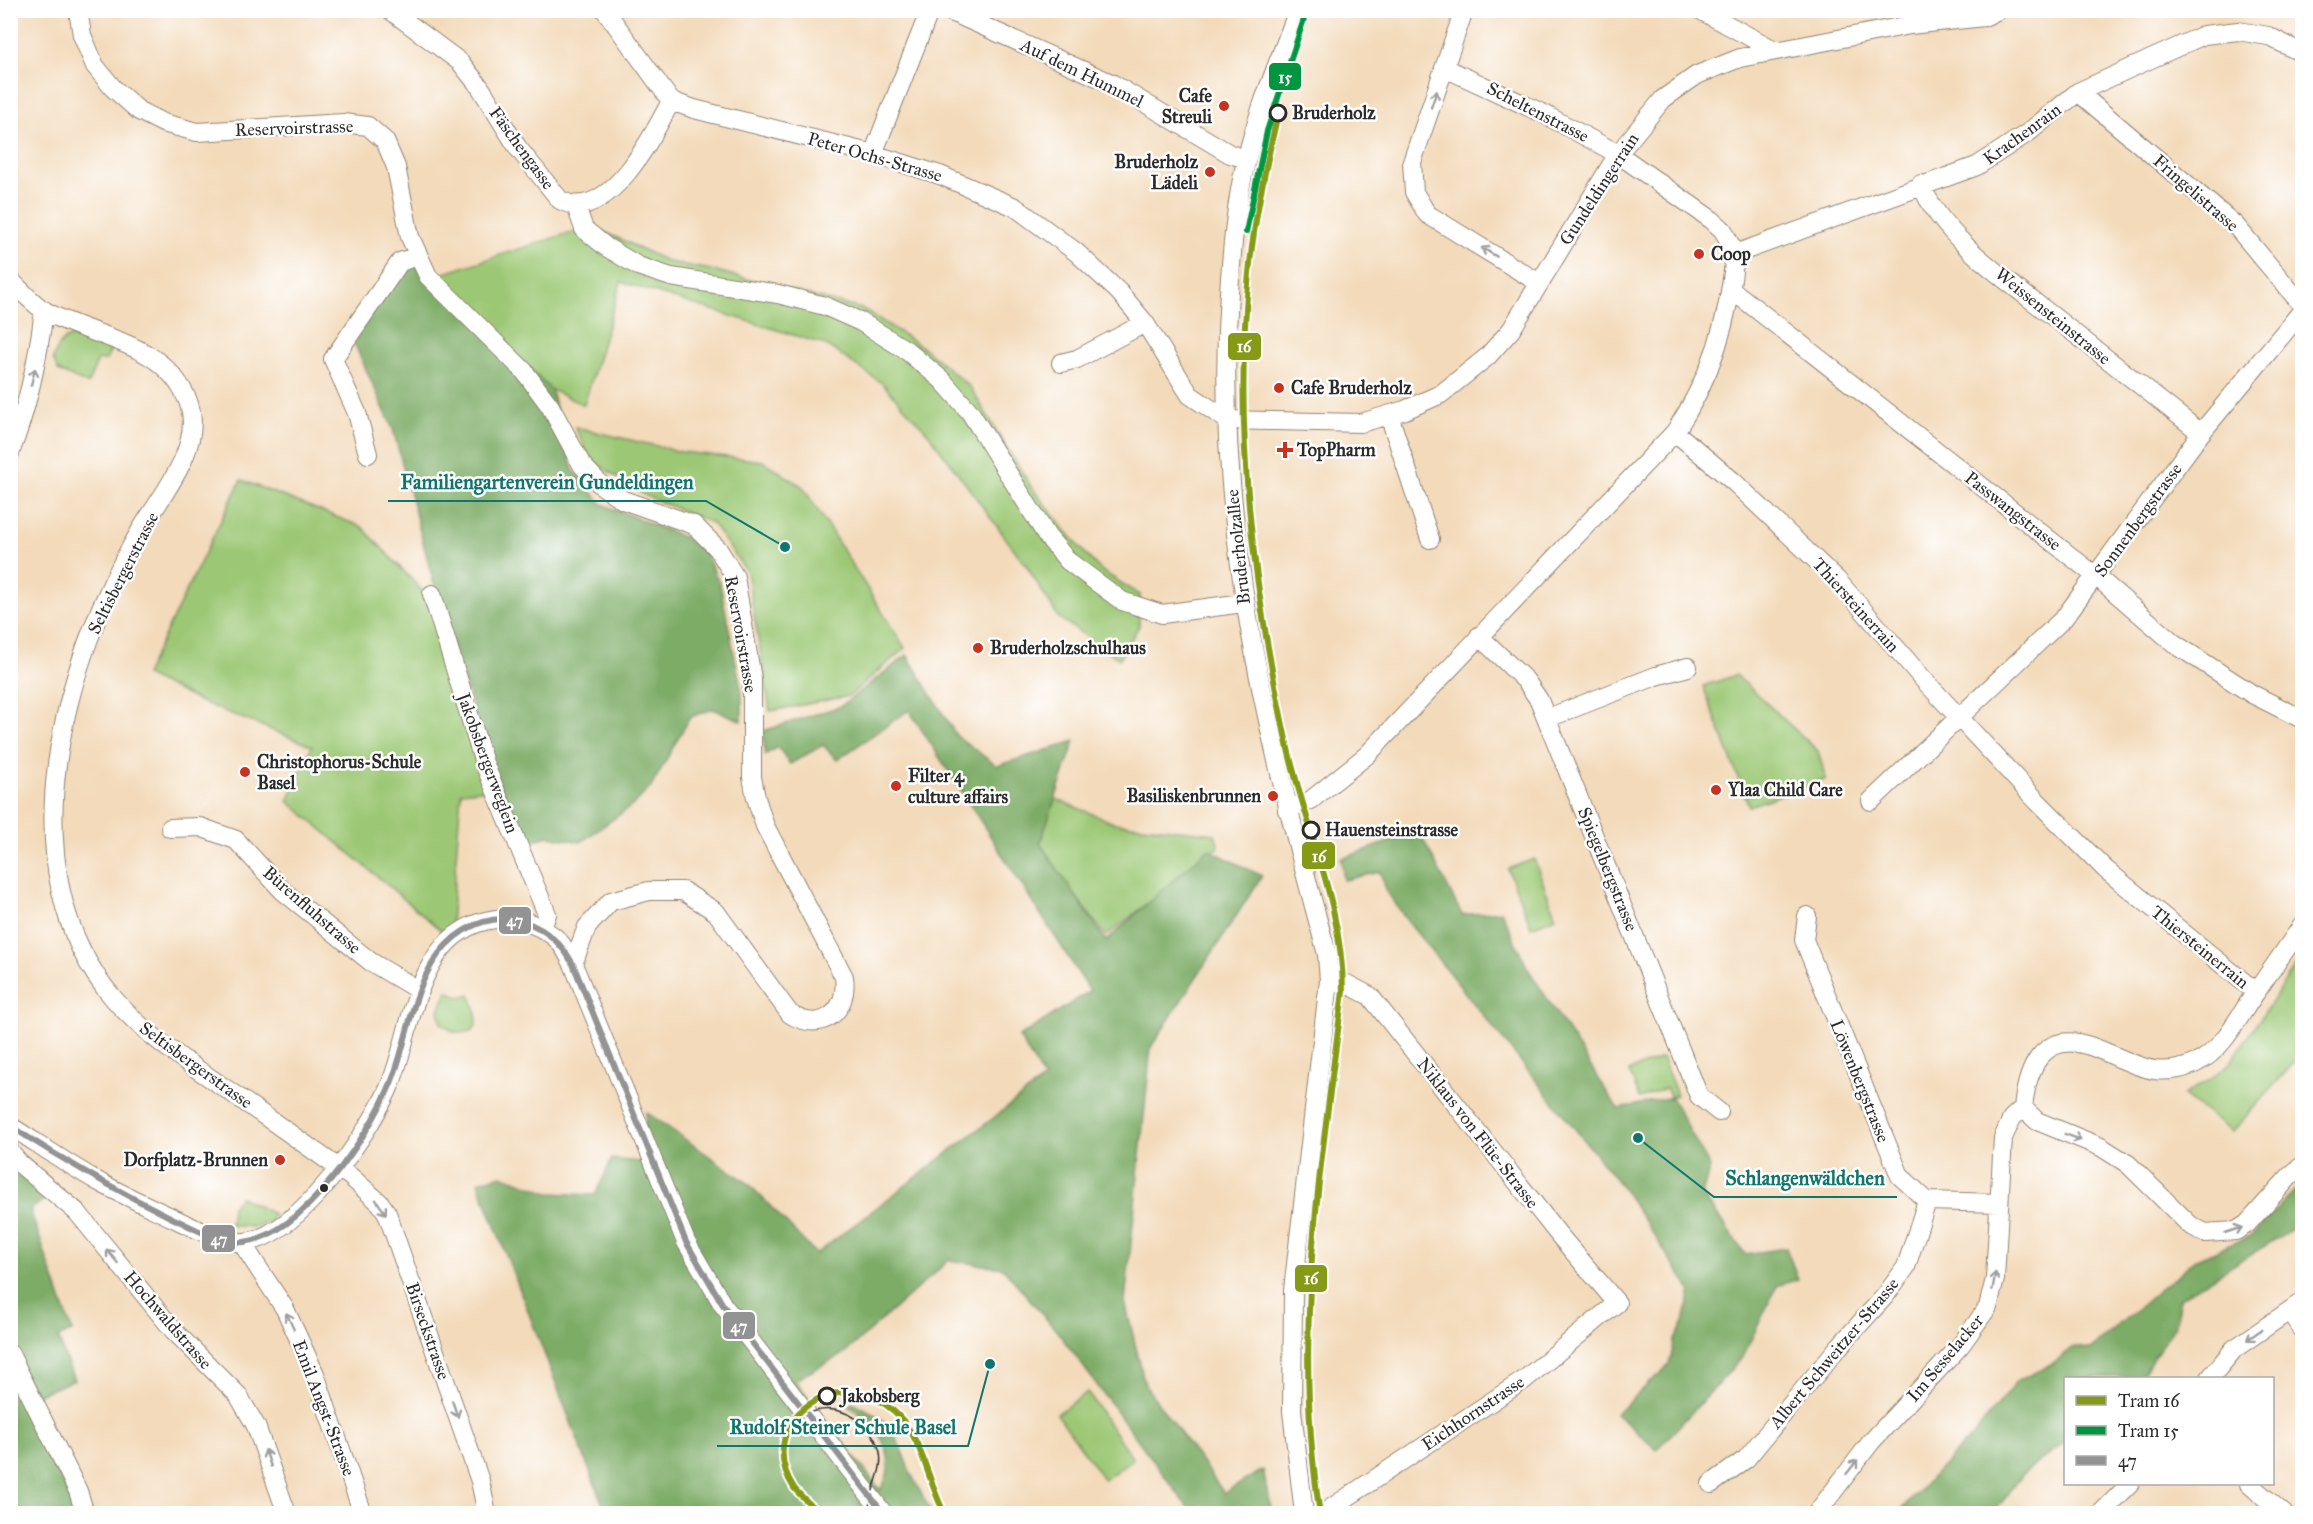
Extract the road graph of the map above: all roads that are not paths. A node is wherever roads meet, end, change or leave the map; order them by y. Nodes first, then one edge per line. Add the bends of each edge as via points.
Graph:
1 (78, 10) edge
2 (390, 10) edge
3 (605, 10) edge
4 (930, 10) edge
5 (1298, 10) edge
6 (1464, 10) edge
7 (1700, 10) edge
8 (1998, 10) edge
9 (958, 13) edge
10 (1965, 14) edge
11 (1776, 51) junction
12 (2302, 53) edge
13 (1445, 68) junction
14 (2078, 92) junction
15 (671, 101) junction
16 (873, 154) junction
17 (1618, 154) junction
18 (1246, 159) junction
19 (1921, 184) junction
20 (576, 206) junction
21 (1735, 254) junction
22 (417, 256) junction
23 (10, 280) edge
24 (1539, 283) junction
25 (1732, 290) junction
26 (2302, 305) edge
27 (44, 310) junction
28 (2302, 311) edge
29 (1145, 323) junction
30 (1061, 363) dead end
31 (1389, 415) junction
32 (1227, 420) junction
33 (1675, 432) junction
34 (2200, 434) junction
35 (10, 453) edge
36 (368, 454) dead end
37 (1430, 539) dead end
38 (2097, 577) junction
39 (432, 594) dead end
40 (1243, 603) junction
41 (1479, 636) junction
42 (1688, 667) dead end
43 (1961, 717) junction
44 (1548, 718) junction
45 (2302, 719) edge
46 (1871, 801) dead end
47 (1287, 810) junction
48 (170, 828) dead end
49 (1807, 915) dead end
50 (2302, 926) edge
51 (542, 929) junction
52 (573, 964) junction
53 (1329, 981) junction
54 (420, 991) junction
55 (2256, 992) junction
56 (2024, 1108) junction
57 (1719, 1112) dead end
58 (10, 1126) edge
59 (10, 1152) edge
60 (2302, 1166) edge
61 (338, 1168) junction
62 (1927, 1201) junction
63 (1999, 1203) junction
64 (242, 1243) junction
65 (1617, 1303) joint
66 (2296, 1306) edge
67 (2302, 1329) edge
68 (10, 1354) edge
69 (2211, 1377) edge
70 (1711, 1484) dead end
71 (2129, 1485) edge
72 (2249, 1485) edge
73 (85, 1514) edge
74 (287, 1514) edge
75 (363, 1514) edge
76 (487, 1514) edge
77 (884, 1514) edge
78 (1304, 1514) edge
79 (1322, 1514) edge
80 (1816, 1514) edge
81 (2100, 1514) edge
82 (2284, 1514) edge

1 - 22 street, Reservoirstrasse via 82,35 95,66 112,88 139,111 164,123 197,132 343,123 368,126 385,141 396,167
2 - 20 street, Fäschengasse via 460,62 518,148 560,200
3 - 15 street
4 - 16 street
5 - 18 street, Bruderholzallee
6 - 13 street
7 - 11 street
8 - 10 street, Gundeldingerrain via 1984,17
9 - 18 street, Auf dem Hummel via 1113,84
10 - 11 street, Gundeldingerrain
11 - 17 street, Gundeldingerrain via 1740,58 1697,75 1663,99
12 - 14 street, Krachenrain via 2268,36 2238,31 2204,35
13 - 17 street, Scheltenstrasse
24 -> 13 street via 1427,214 1414,192 1412,162
14 - 19 street, Krachenrain via 2029,132 1977,166
14 - 26 street, Fringelistrasse via 2235,225
15 - 16 street, Peter Ochs-Strasse
15 - 20 street via 645,150 625,176 586,205
16 - 29 street, Peter Ochs-Strasse via 940,175 1015,207 1076,252
17 - 21 street, Scheltenstrasse via 1712,220 1723,230
17 - 24 street, Gundeldingerrain
18 - 32 street, Bruderholzallee via 1231,266
19 - 21 street, Krachenrain
19 - 34 street, Weissensteinstrasse via 1929,204 1959,238
20 - 40 street via 584,229 638,266 671,277 778,294 825,306 861,322 906,350 942,380 970,412 1047,536 1068,561 1122,601 1162,614
21 - 25 street
22 - 36 street via 400,262 333,359 357,413
22 - 52 street, Reservoirstrasse via 428,276 524,371 550,406 582,465 601,485 623,500 694,525 724,558 735,577 752,679 752,777 756,798 765,826 844,977 846,990 834,1014 821,1020 798,1019 790,1014 716,912 683,891 650,891 611,901 586,927
23 - 27 street, Seltisbergerstrasse
24 - 31 street, Gundeldingerrain via 1511,330 1487,357 1441,394
25 - 33 street via 1715,356
25 - 38 street, Passwangstrasse
35 -> 27 street via 24,418 39,355
27 - 61 street, Seltisbergerstrasse via 147,352 173,373 189,404 191,436 179,468 106,597 71,694 54,803 55,860 68,919 106,989 143,1029
28 - 34 street, Sonnenbergstrasse
29 - 30 street via 1077,359
29 - 32 street, Peter Ochs-Strasse via 1190,395
31 - 32 street, Gundeldingerrain via 1361,423
31 - 37 street
32 - 40 street, Bruderholzallee
33 - 41 street
33 - 43 street, Thiersteinerrain via 1837,580
34 - 38 street, Sonnenbergstrasse
38 - 43 street, Sonnenbergstrasse via 2064,618
38 - 45 street, Passwangstrasse via 2175,644 2252,694
39 - 51 street, Jakobsbergerweglein via 484,763 547,914
40 - 47 street, Bruderholzallee
41 - 44 street, Spiegelbergstrasse via 1526,681
41 - 47 street via 1367,755 1311,800
42 - 44 street
43 - 46 street, Sonnenbergstrasse
43 - 55 street, Thiersteinerrain via 2105,869
44 - 57 street, Spiegelbergstrasse via 1699,1096
47 - 53 street, Bruderholzallee via 1327,954
48 - 54 street, Bürenfluhstrasse via 200,827 236,840 283,891 371,962
49 - 62 street, Löwenbergstrasse via 1804,940 1890,1155 1900,1176
50 - 55 street
51 - 52 street via 561,944
51 - 54 street via 493,918 470,924 450,938 431,963
52 - 77 street via 686,1242 723,1305
53 - 65 street, Niklaus von Flüe-Strasse via 1347,984 1370,996
53 - 78 street, Bruderholzallee via 1293,1290 1292,1411
54 - 61 street via 390,1086
55 - 56 street, Thiersteinerrain via 2213,1051 2186,1067 2156,1070 2089,1046 2055,1045 2035,1062 2025,1089
56 -> 60 street via 2037,1121 2101,1147 2128,1164 2190,1225 2205,1233 2236,1231 2247,1224
56 - 63 street, Im Sesselacker via 2012,1118 2003,1138
58 - 64 street via 99,1182 205,1233
74 -> 59 street, Hochwaldstrasse via 256,1426 238,1395 174,1331 77,1212
61 - 64 street via 275,1233
61 -> 76 street, Birseckstrasse via 371,1194 387,1213 480,1481
62 - 63 street
62 - 70 street, Albert Schweitzer-Strasse via 1906,1266 1885,1296 1746,1459
80 -> 63 street, Im Sesselacker via 1871,1442 1982,1317 1995,1279
75 -> 64 street, Emil Angst-Strasse via 315,1374 285,1309
65 - 79 street, Eichhornstrasse via 1524,1380
66 - 67 street
66 -> 69 street via 2234,1349
68 - 73 street via 78,1491
71 - 81 street
72 - 82 street

